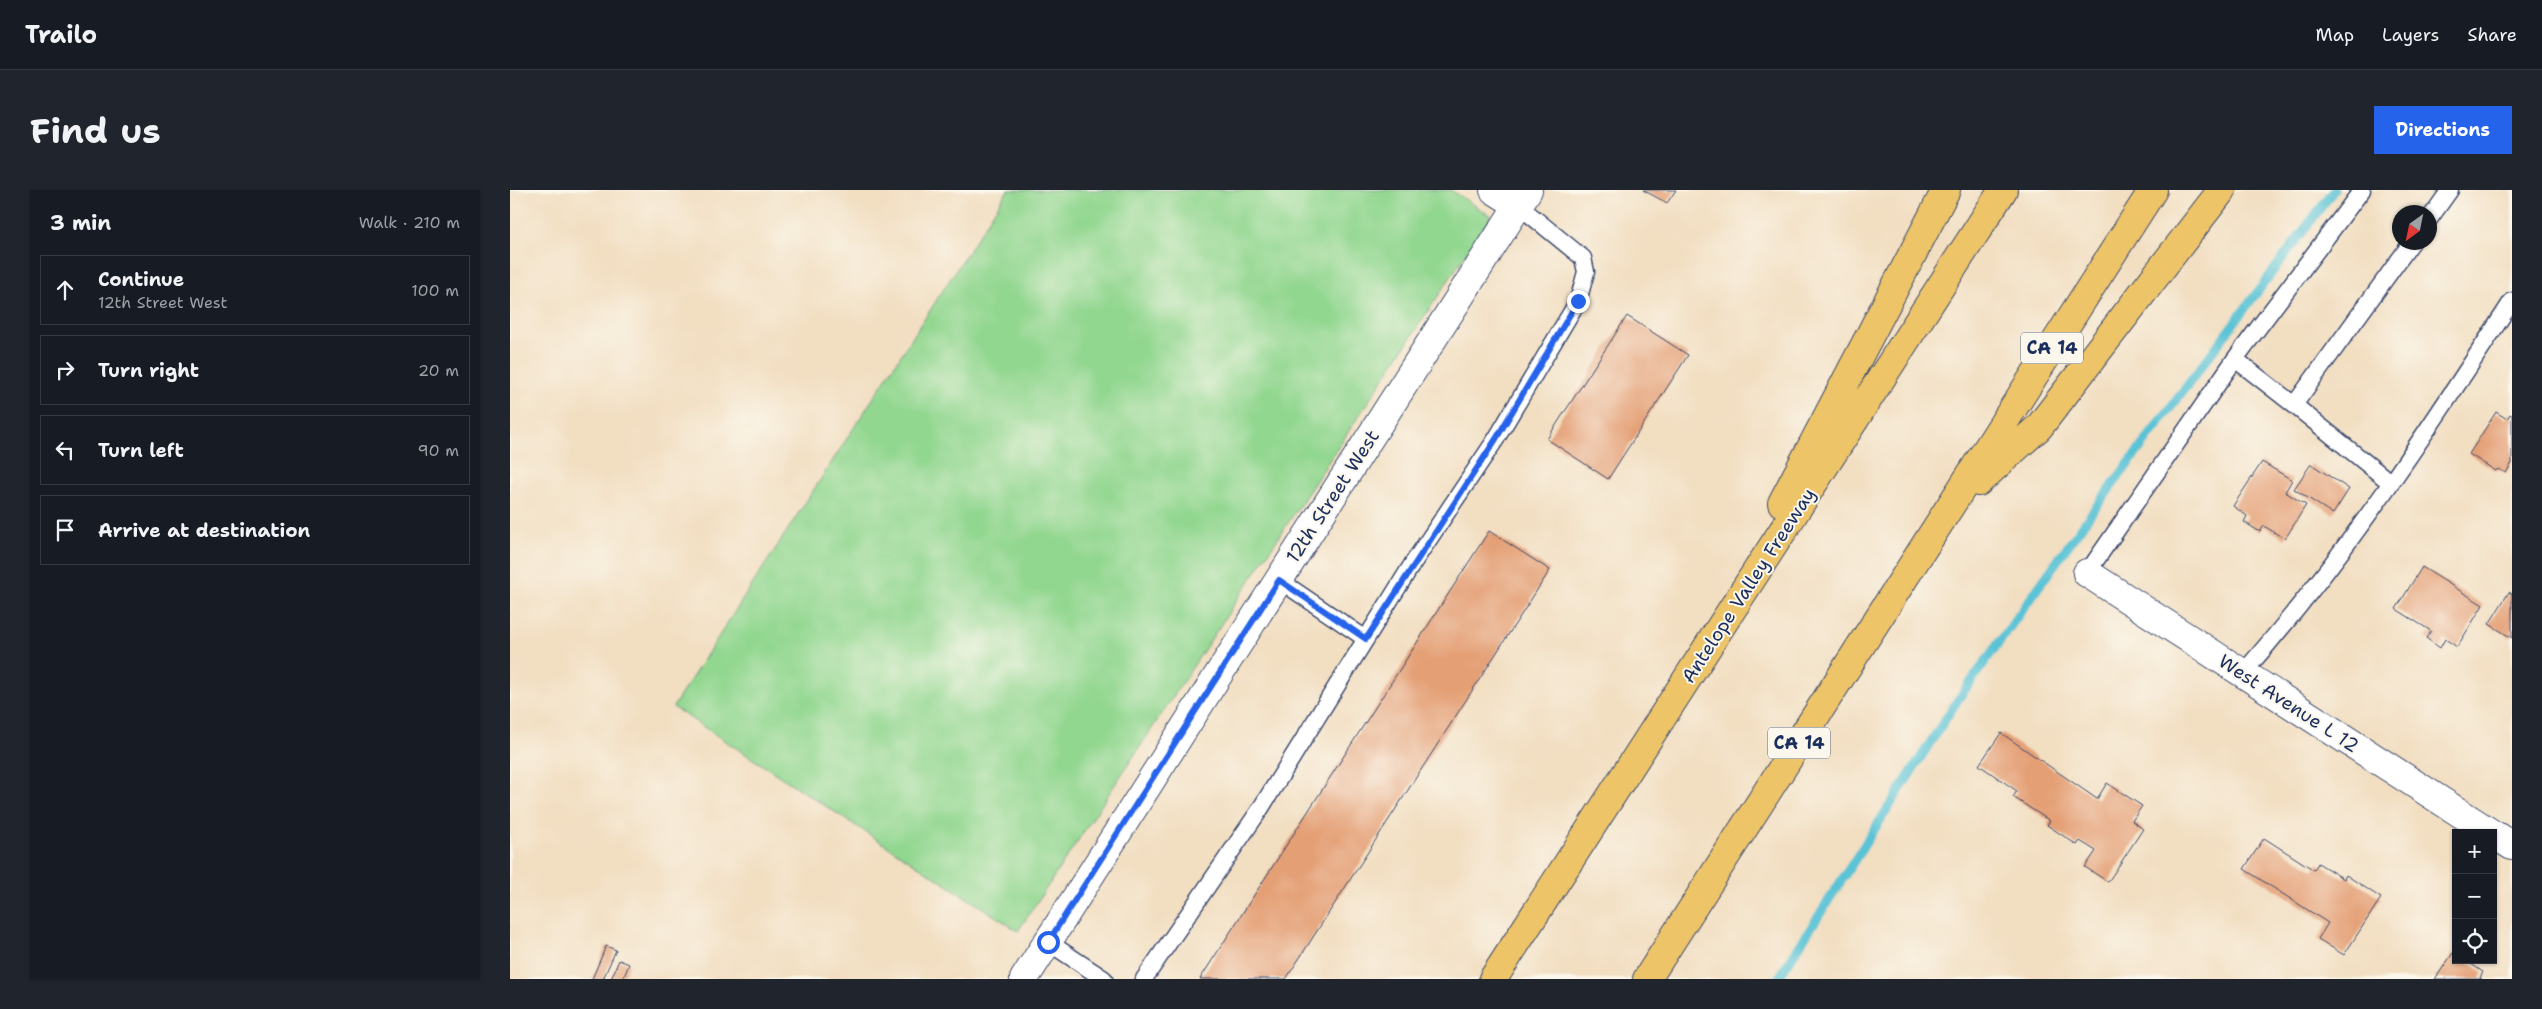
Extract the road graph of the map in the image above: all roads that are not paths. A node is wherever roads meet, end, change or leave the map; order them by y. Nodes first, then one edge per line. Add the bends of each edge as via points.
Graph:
1 (1494, 190) edge
2 (1946, 190) edge
3 (2003, 190) edge
4 (2153, 190) edge
5 (2222, 190) edge
6 (2362, 190) edge
7 (2450, 190) edge
8 (1523, 198) edge
9 (2437, 208) edge
10 (2406, 250) edge
11 (2512, 301) edge
12 (2235, 359) junction
13 (2294, 405) junction
14 (2391, 483) junction
15 (1951, 507) junction
16 (2087, 573) joint
17 (1279, 580) junction
18 (1366, 639) junction
19 (1700, 659) junction
20 (2242, 674) junction
21 (2484, 829) edge
22 (2497, 837) edge
23 (2512, 846) edge
24 (1048, 942) junction
25 (1024, 979) edge
26 (1104, 979) edge
27 (1144, 979) edge
28 (1493, 979) edge
29 (1647, 979) edge

1 - 8 street
2 - 19 highway
3 - 19 highway, Antelope Valley Freeway
4 - 15 highway, CA 14
5 - 15 highway via 2039,427
6 - 12 lane
7 - 9 lane
8 - 17 street, 12th Street West
8 - 18 lane via 1583,258 1586,272 1578,301 1496,439
10 - 13 lane
11 - 14 lane
12 - 13 lane
12 - 16 lane
13 - 14 lane
14 - 20 lane via 2272,640
15 - 29 highway, CA 14
16 - 20 street, West Avenue L 12
17 - 18 lane
17 - 24 street, 12th Street West
18 - 27 lane via 1259,811
19 - 28 highway, Antelope Valley Freeway
20 - 21 street, West Avenue L 12
22 - 23 street, West Avenue L 12
24 - 25 street, 12th Street West
24 - 26 lane

